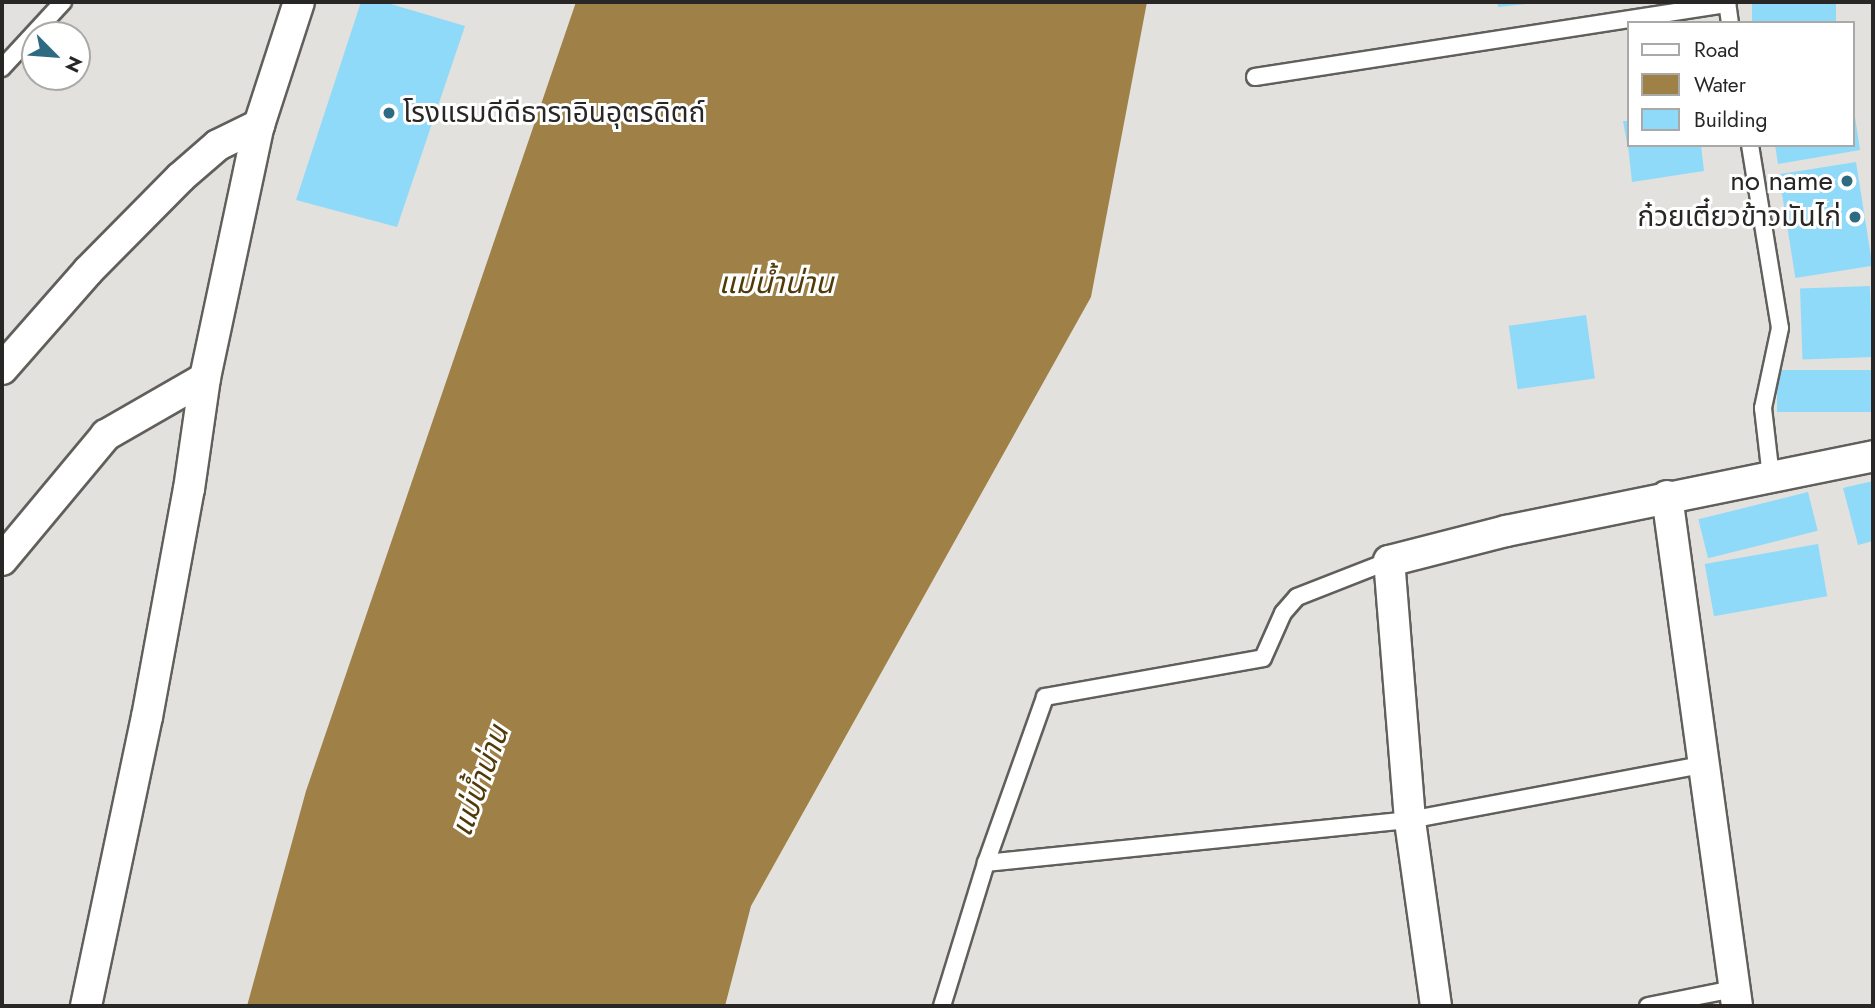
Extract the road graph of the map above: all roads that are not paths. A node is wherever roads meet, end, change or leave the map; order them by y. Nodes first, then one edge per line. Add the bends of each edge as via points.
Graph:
1 (64, 2) edge
2 (299, 2) edge
3 (1727, 3) edge
4 (1730, 21) edge
5 (2, 68) edge
6 (1255, 77) dead end
7 (259, 125) junction
8 (1750, 147) edge
9 (2, 369) edge
10 (205, 377) junction
11 (1873, 456) edge
12 (1771, 477) junction
13 (1667, 496) junction
14 (2, 560) edge
15 (1389, 561) junction
16 (1701, 765) junction
17 (1410, 820) junction
18 (986, 863) junction
19 (1735, 998) edge
20 (86, 1006) edge
21 (942, 1006) edge
22 (1436, 1006) edge
23 (1648, 1006) edge

1 - 5 lane
2 - 7 street
3 - 4 lane
3 - 6 lane
7 - 9 street via 218,145 181,177 88,271
7 - 10 street
8 - 12 lane via 1780,328 1763,408
10 - 14 street via 106,435
10 - 20 street via 190,489
11 - 12 street
12 - 13 street
13 - 15 street
13 - 16 street
15 - 17 street
15 - 18 lane via 1297,597 1283,613 1263,658 1045,697
16 - 17 lane
16 - 19 street
17 - 18 lane
17 - 22 street
18 - 21 lane
19 - 23 lane

